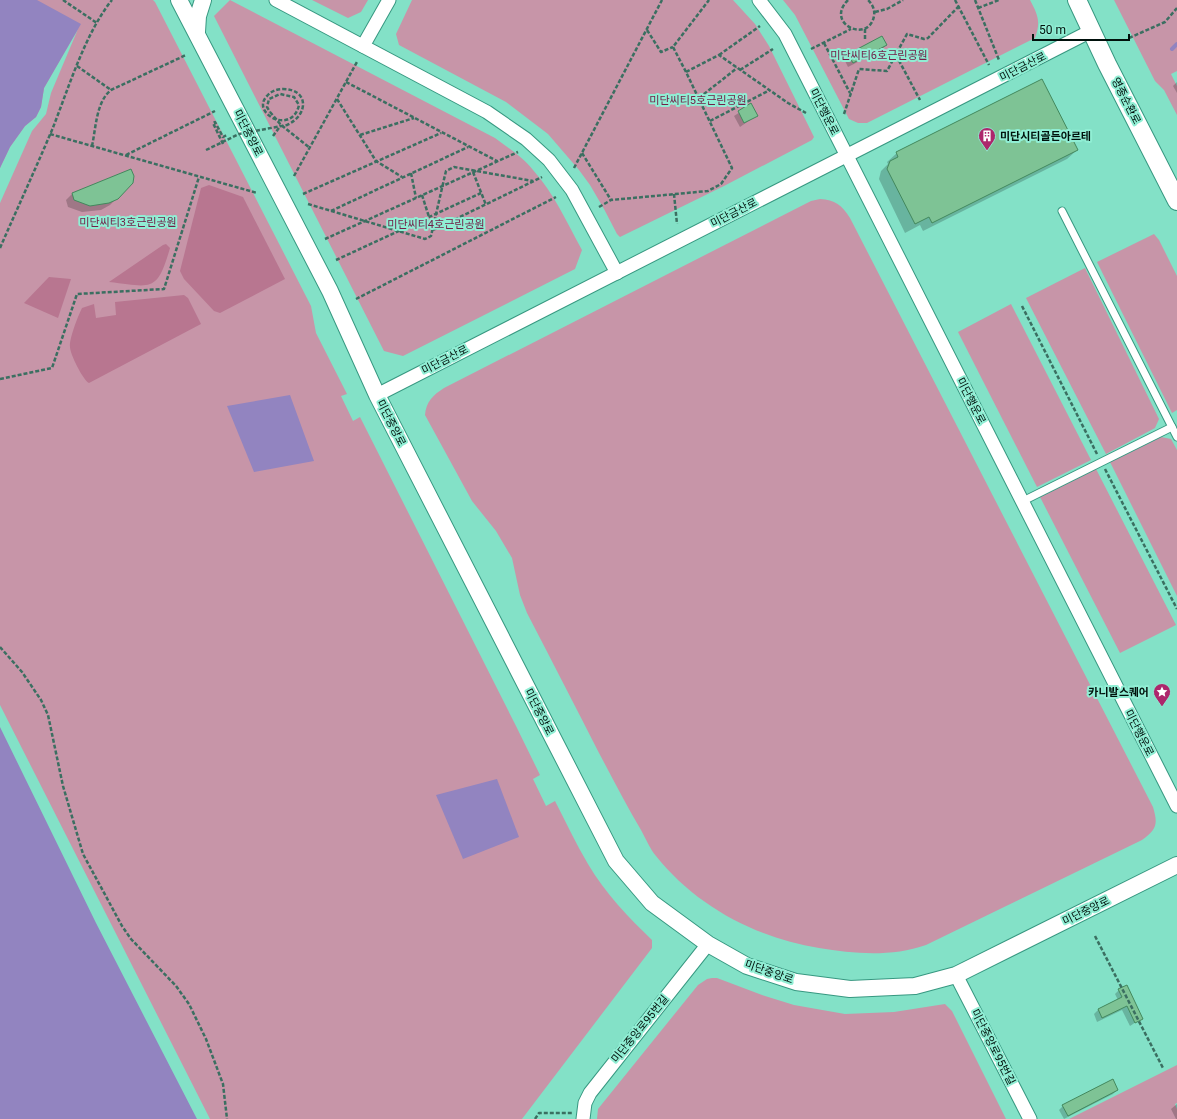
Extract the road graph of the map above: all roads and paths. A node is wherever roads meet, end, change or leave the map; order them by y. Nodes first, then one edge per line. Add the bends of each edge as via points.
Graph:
1 (63, 0) edge
2 (112, 0) edge
3 (179, 0) edge
4 (203, 0) edge
5 (276, 0) edge
6 (389, 0) edge
7 (662, 0) edge
8 (709, 0) edge
9 (759, 0) edge
10 (848, 0) edge
11 (868, 0) edge
12 (903, 0) edge
13 (954, 0) edge
14 (975, 0) edge
15 (998, 0) edge
16 (1077, 0) edge
17 (959, 6) junction
18 (978, 8) junction
19 (1177, 8) edge
20 (875, 12) junction
21 (97, 23) junction
22 (760, 26) dead end
23 (851, 29) junction
24 (865, 29) junction
25 (647, 30) junction
26 (1091, 31) junction
27 (198, 34) junction
28 (1129, 38) dead end
29 (866, 41) dead end
30 (824, 43) junction
31 (363, 46) junction
32 (672, 47) junction
33 (773, 48) dead end
34 (811, 49) dead end
35 (186, 55) dead end
36 (720, 55) junction
37 (896, 55) junction
38 (999, 60) dead end
39 (357, 62) dead end
40 (989, 65) dead end
41 (77, 66) junction
42 (739, 69) junction
43 (686, 72) junction
44 (346, 82) junction
45 (111, 90) junction
46 (770, 90) junction
47 (850, 93) junction
48 (699, 98) junction
49 (337, 99) junction
50 (920, 100) dead end
51 (215, 111) dead end
52 (806, 113) dead end
53 (844, 114) dead end
54 (414, 118) junction
55 (710, 121) junction
56 (281, 125) junction
57 (442, 133) junction
58 (50, 134) junction
59 (227, 135) dead end
60 (360, 135) junction
61 (273, 136) dead end
62 (223, 143) junction
63 (92, 146) junction
64 (469, 147) junction
65 (310, 148) junction
66 (206, 150) dead end
67 (518, 152) dead end
68 (582, 153) junction
69 (125, 156) junction
70 (846, 156) junction
71 (376, 161) junction
72 (497, 161) junction
73 (574, 168) dead end
74 (476, 170) junction
75 (473, 172) junction
76 (411, 174) junction
77 (199, 176) junction
78 (294, 176) dead end
79 (542, 177) dead end
80 (402, 178) junction
81 (533, 181) junction
82 (442, 186) junction
83 (257, 193) dead end
84 (481, 193) junction
85 (302, 194) dead end
86 (674, 194) junction
87 (422, 195) junction
88 (556, 197) dead end
89 (416, 198) junction
90 (611, 200) junction
91 (1177, 201) edge
92 (308, 204) dead end
93 (486, 205) junction
94 (600, 207) dead end
95 (331, 211) junction
96 (1062, 211) dead end
97 (436, 213) junction
98 (429, 217) junction
99 (364, 221) junction
100 (677, 224) dead end
101 (433, 230) junction
102 (399, 231) junction
103 (325, 238) dead end
104 (0, 248) edge
105 (336, 260) dead end
106 (617, 273) junction
107 (356, 299) dead end
108 (0, 379) edge
109 (377, 395) junction
110 (1172, 427) junction
111 (1177, 437) edge
112 (1021, 502) junction
113 (0, 647) edge
114 (1177, 806) edge
115 (1177, 865) edge
116 (1095, 936) dead end
117 (708, 944) junction
118 (956, 975) junction
119 (1163, 1068) dead end
120 (583, 1116) edge
121 (227, 1119) edge
122 (535, 1119) edge
123 (1030, 1119) edge

1 - 21 path
2 - 21 path
3 - 27 street, 미단중앙로
4 - 27 street via 198,16
5 - 31 street
6 - 31 street
7 - 25 path
8 - 32 path
9 - 70 street, 미단행운로 via 785,34
10 - 23 path via 841,11 841,18
11 - 20 path
12 - 20 path
13 - 17 path
14 - 18 path
15 - 18 path
16 - 26 main road, 영종순환로
17 - 37 path via 928,38 908,34
17 - 40 path
18 - 38 path
19 - 28 path via 1165,22
20 - 24 path via 870,25
21 - 41 path
22 - 36 path
23 - 24 path
23 - 30 path
24 - 29 path
25 - 32 path via 661,52
25 - 68 path
26 - 70 street, 미단금산로
26 - 91 main road, 영종순환로
27 - 109 street, 미단중앙로 via 330,291
30 - 34 path
30 - 47 path
31 - 106 street via 487,112 526,139 549,160 572,190
32 - 43 path
33 - 42 path
35 - 45 path
36 - 42 path
36 - 43 path
37 - 47 path via 887,71 859,69
37 - 50 path
39 - 44 path
41 - 45 path
41 - 58 path
42 - 46 path
42 - 48 path
43 - 48 path
44 - 49 path
44 - 54 path
45 - 63 path via 101,102
46 - 52 path
46 - 55 path
47 - 53 path
48 - 55 path
49 - 60 path
49 - 65 path
51 - 69 path
54 - 57 path
54 - 60 path
55 - 86 path via 732,168 721,184 708,191
56 - 61 path
56 - 62 path, bridge via 270,112 267,107 269,99 280,94 294,97 299,105 298,111 285,120 276,120 267,115 263,102 265,97 276,90 293,91 303,103 299,118 287,125 239,134
56 - 65 path
57 - 64 path
57 - 71 path
58 - 63 path
58 - 104 path
59 - 62 path via 223,137 215,122 213,123
60 - 71 path
62 - 66 path, bridge
63 - 69 path
64 - 72 path
64 - 76 path
65 - 78 path
67 - 72 path
68 - 73 path
68 - 90 path
69 - 77 path
70 - 106 street, 미단금산로
70 - 112 street, 미단행운로
71 - 80 path
71 - 85 path
72 - 74 path
74 - 75 path
74 - 81 path
74 - 82 path via 454,167 446,171
75 - 82 path
75 - 84 path
76 - 80 path
76 - 89 path
77 - 83 path
77 - 108 path via 164,289 77,294 52,368
79 - 81 path
80 - 95 path
81 - 93 path
82 - 87 path
82 - 97 path
84 - 93 path
84 - 97 path
86 - 90 path
86 - 100 path
87 - 89 path
87 - 98 path
88 - 107 path
89 - 99 path
90 - 94 path
92 - 95 path
93 - 101 path
95 - 99 path
96 - 110 lane
97 - 98 path
97 - 101 path
98 - 102 path
99 - 102 path
99 - 103 path
101 - 102 path via 431,236 425,239
102 - 105 path
106 - 109 street, 미단금산로
109 - 117 street, 미단중앙로 via 616,861 652,903
110 - 111 lane
110 - 112 lane
112 - 114 street, 미단행운로
113 - 121 path via 22,672 48,715 58,765 83,854 125,930 176,986 189,1004 206,1039 224,1084
115 - 118 street, 미단중앙로
116 - 119 path
117 - 118 street, 미단중앙로 via 747,966 796,982 850,989 915,986
117 - 120 street, 미단중앙로95번길 via 598,1082 585,1103
118 - 123 street, 미단중앙로95번길
120 - 122 path via 540,1113

